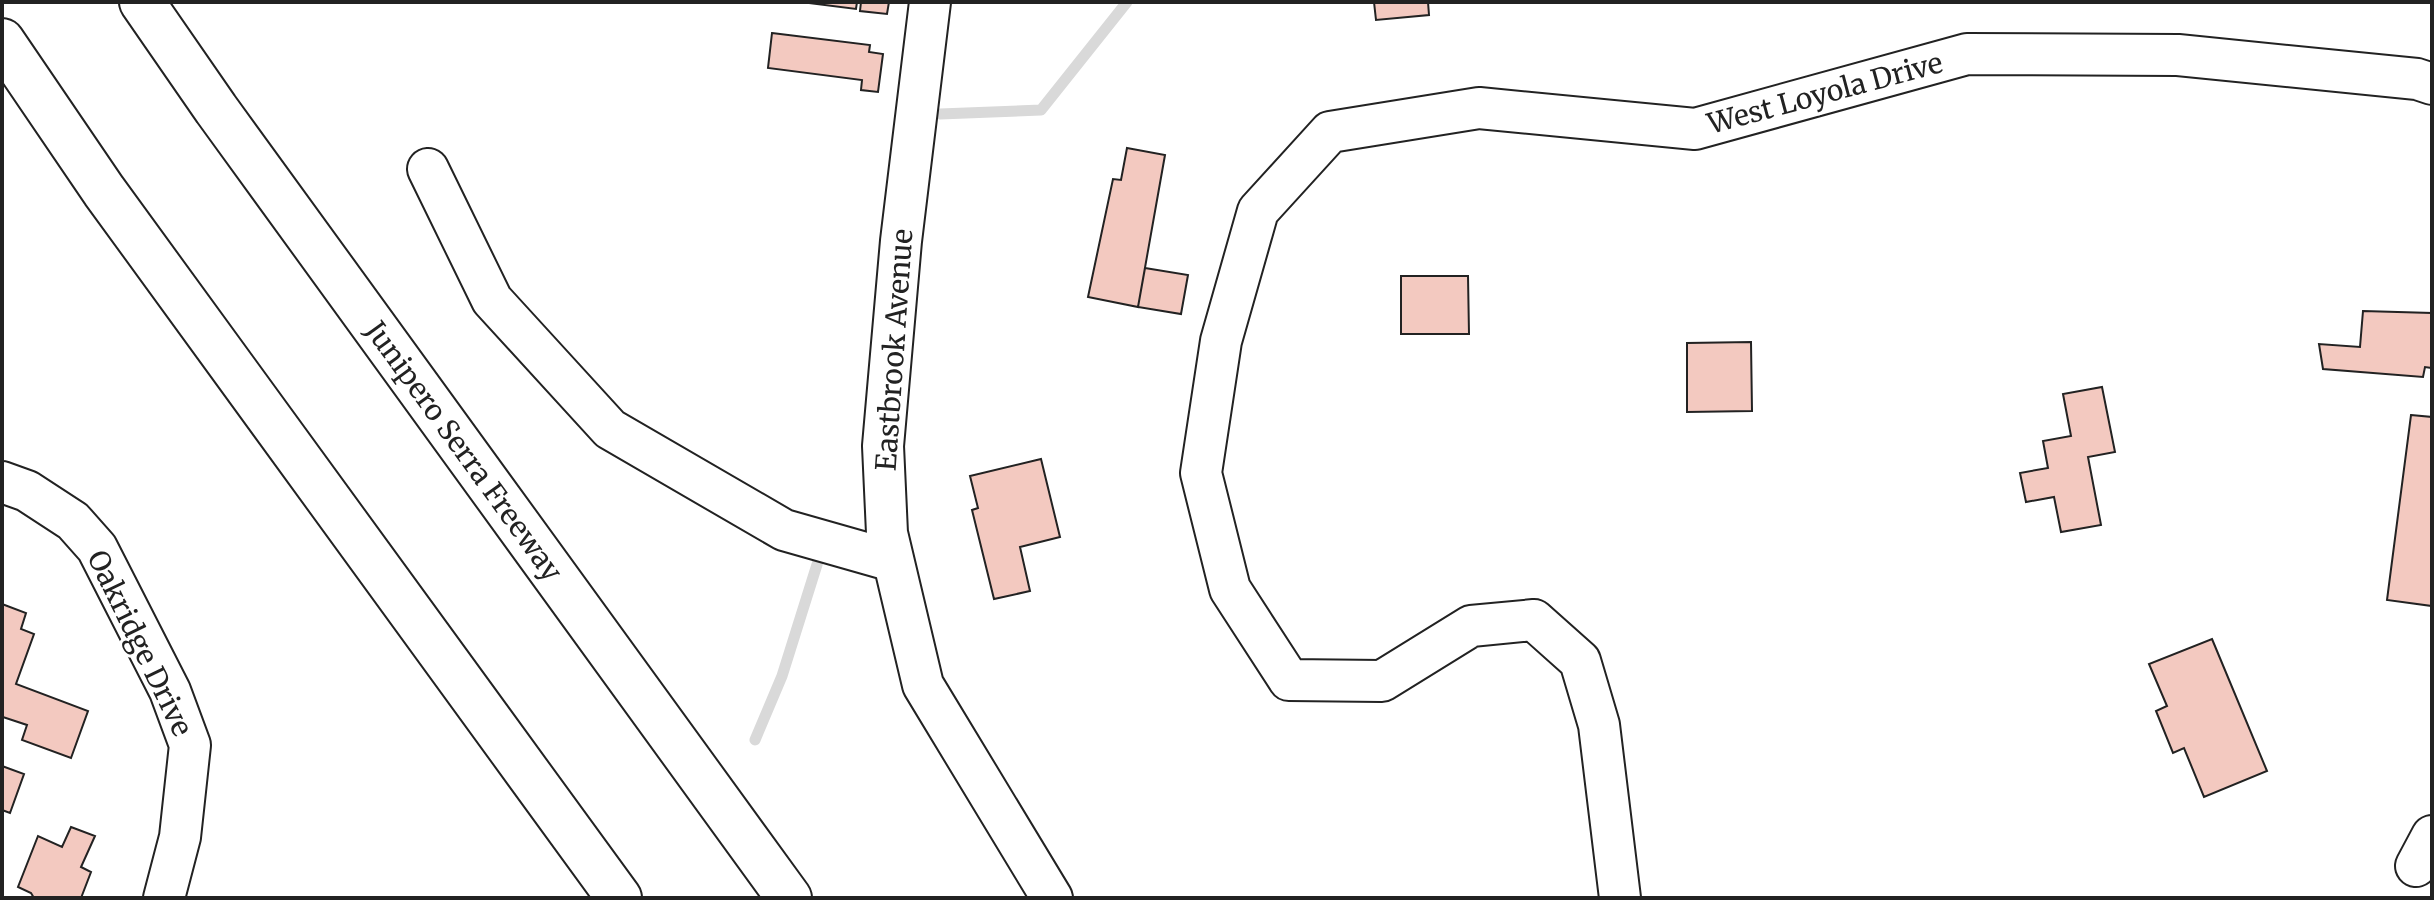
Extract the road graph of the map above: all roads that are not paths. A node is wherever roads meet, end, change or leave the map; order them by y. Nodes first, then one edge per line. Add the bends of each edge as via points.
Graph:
1 (142, 2) edge
2 (930, 2) edge
3 (2, 41) edge
4 (2432, 84) edge
5 (428, 169) dead end
6 (2, 482) edge
7 (893, 561) junction
8 (164, 898) edge
9 (619, 898) edge
10 (789, 898) edge
11 (1052, 898) edge
12 (1620, 898) edge

1 - 10 highway, Junipero Serra Freeway
2 - 7 street, Eastbrook Avenue via 883,446
3 - 9 highway via 104,191
4 - 12 street, West Loyola Drive via 2178,55 1967,54 1695,129 1479,108 1330,132 1258,211 1221,341 1201,473 1230,589 1289,680 1382,681 1471,626 1534,620 1580,661 1599,725
5 - 7 street via 492,300 610,429 784,530
6 - 8 street, Oakridge Drive via 27,491 73,521 97,548 170,691 190,745 180,837
7 - 11 street, Eastbrook Avenue via 923,685

